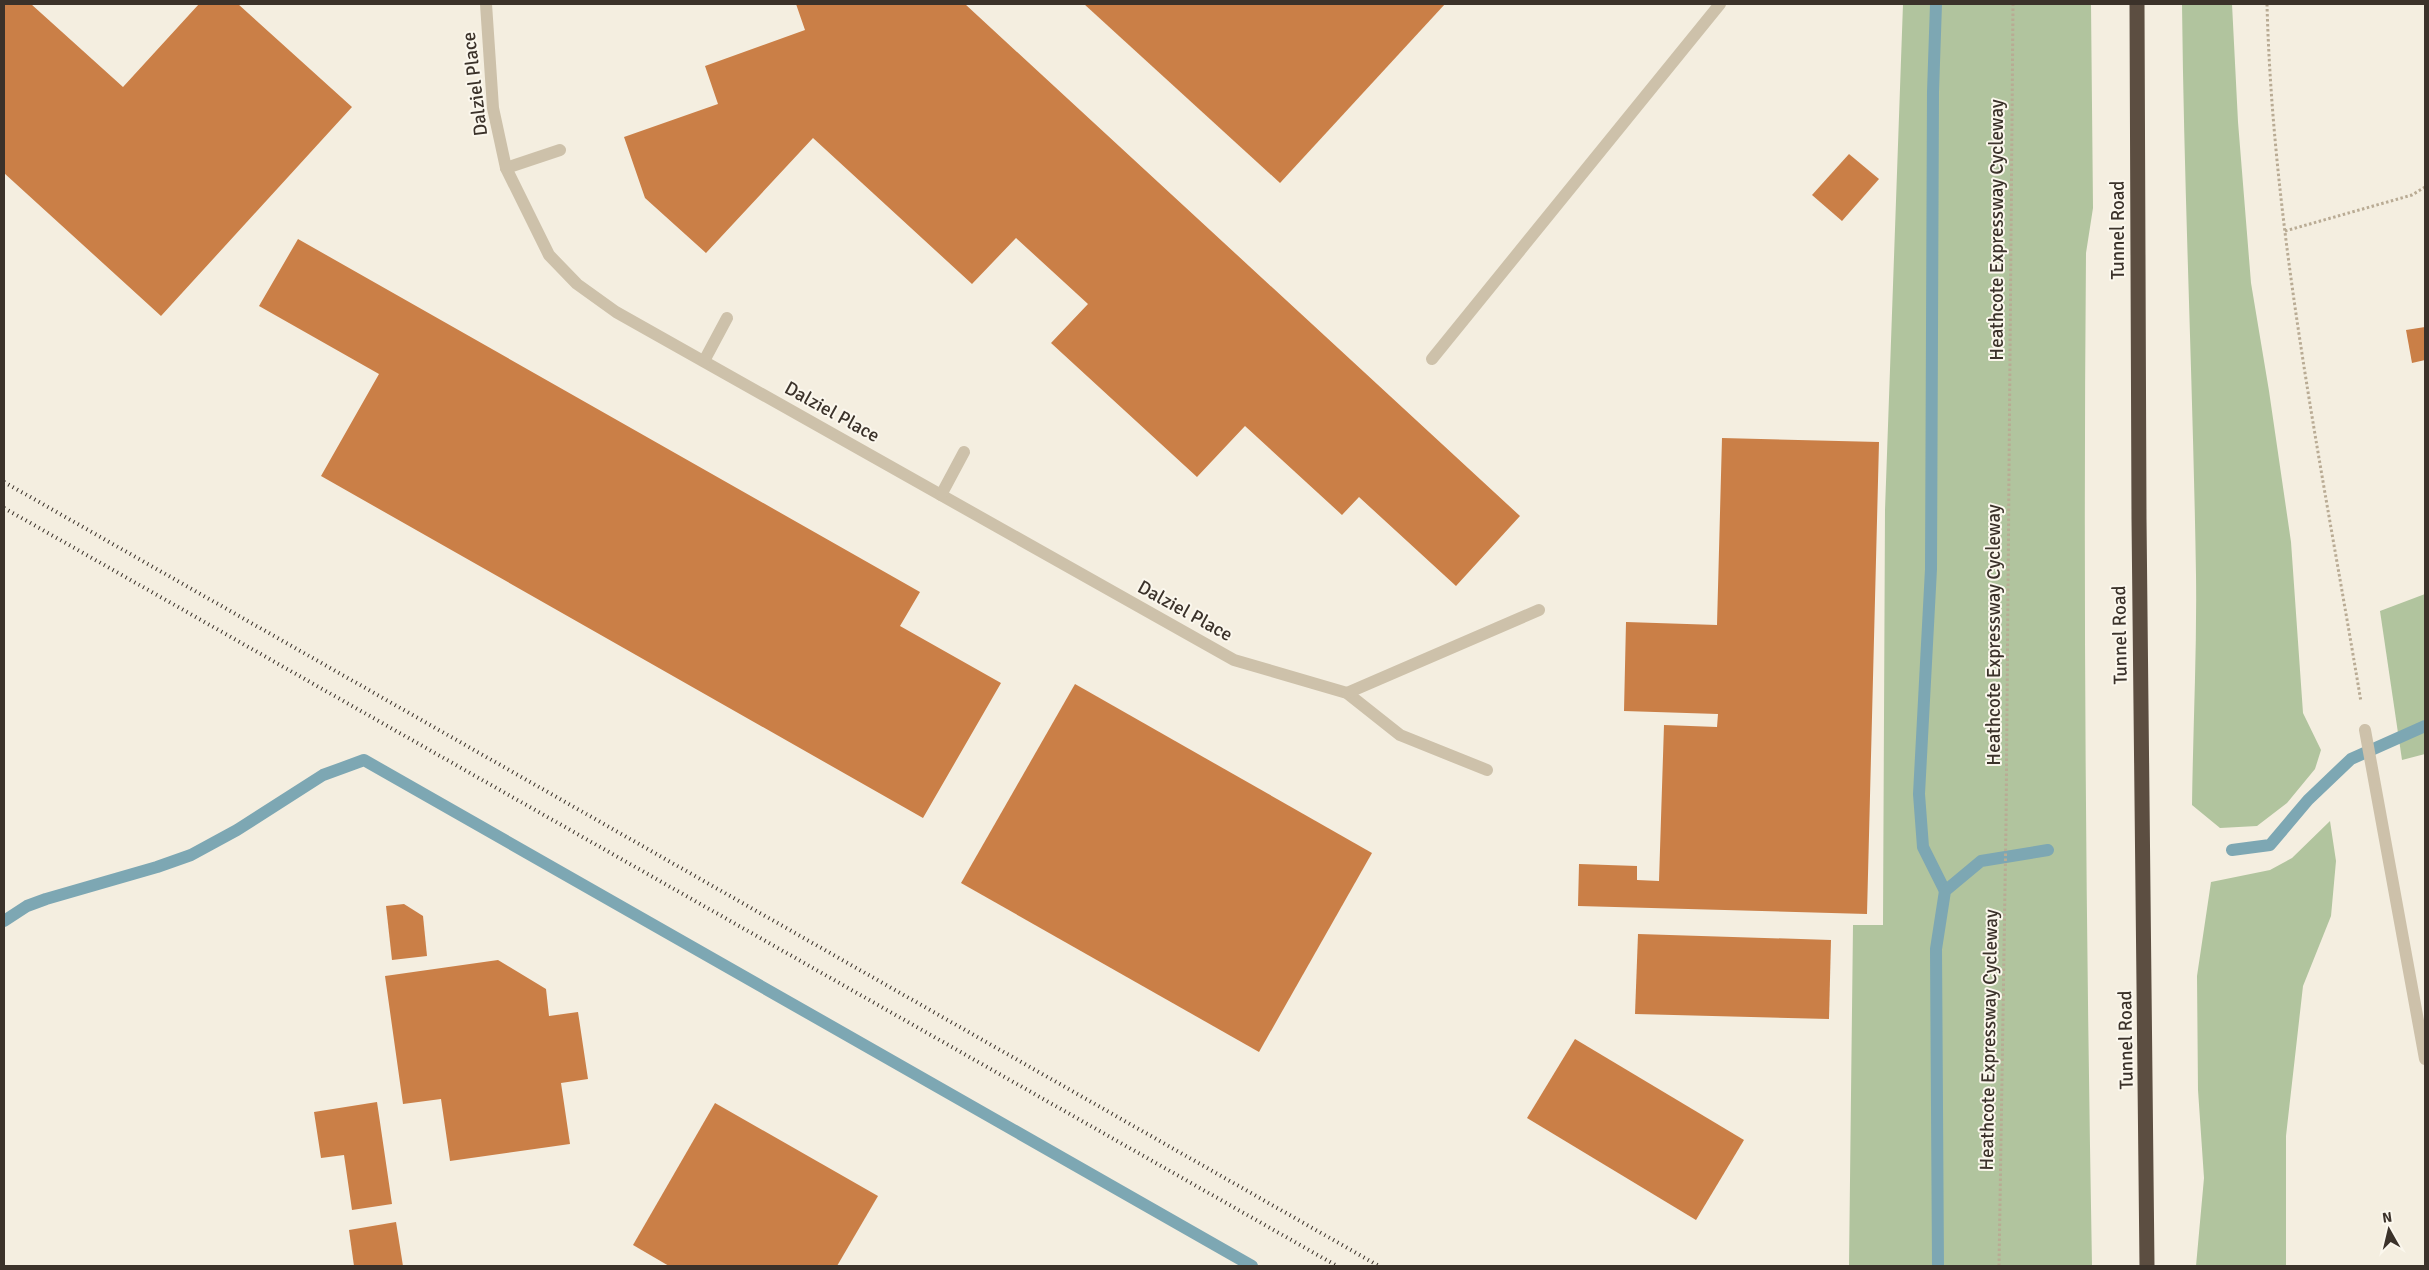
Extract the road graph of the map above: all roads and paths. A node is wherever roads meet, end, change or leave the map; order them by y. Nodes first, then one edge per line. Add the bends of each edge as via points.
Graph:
1 (486, 4) edge
2 (1720, 4) edge
3 (2013, 4) edge
4 (2137, 4) edge
5 (2267, 4) edge
6 (560, 150) dead end
7 (506, 168) junction
8 (2425, 187) edge
9 (2285, 231) junction
10 (727, 318) dead end
11 (1432, 359) dead end
12 (704, 361) junction
13 (964, 452) dead end
14 (941, 495) junction
15 (1539, 610) dead end
16 (1347, 693) junction
17 (2365, 730) joint
18 (1487, 770) dead end
19 (2425, 1059) edge
20 (1999, 1266) edge
21 (2147, 1266) edge

1 - 7 street, Dalziel Place via 494,108
2 - 11 street
3 - 20 path, Heathcote Expressway Cycleway
4 - 21 highway, Tunnel Road
5 - 9 path via 2269,76
6 - 7 street
7 - 12 street, Dalziel Place via 549,255 577,284 616,312
8 - 9 path via 2412,195
9 - 17 path
10 - 12 street
12 - 14 street, Dalziel Place
13 - 14 street
14 - 16 street, Dalziel Place via 1234,660
15 - 16 street
16 - 18 street via 1400,736
17 - 19 street

